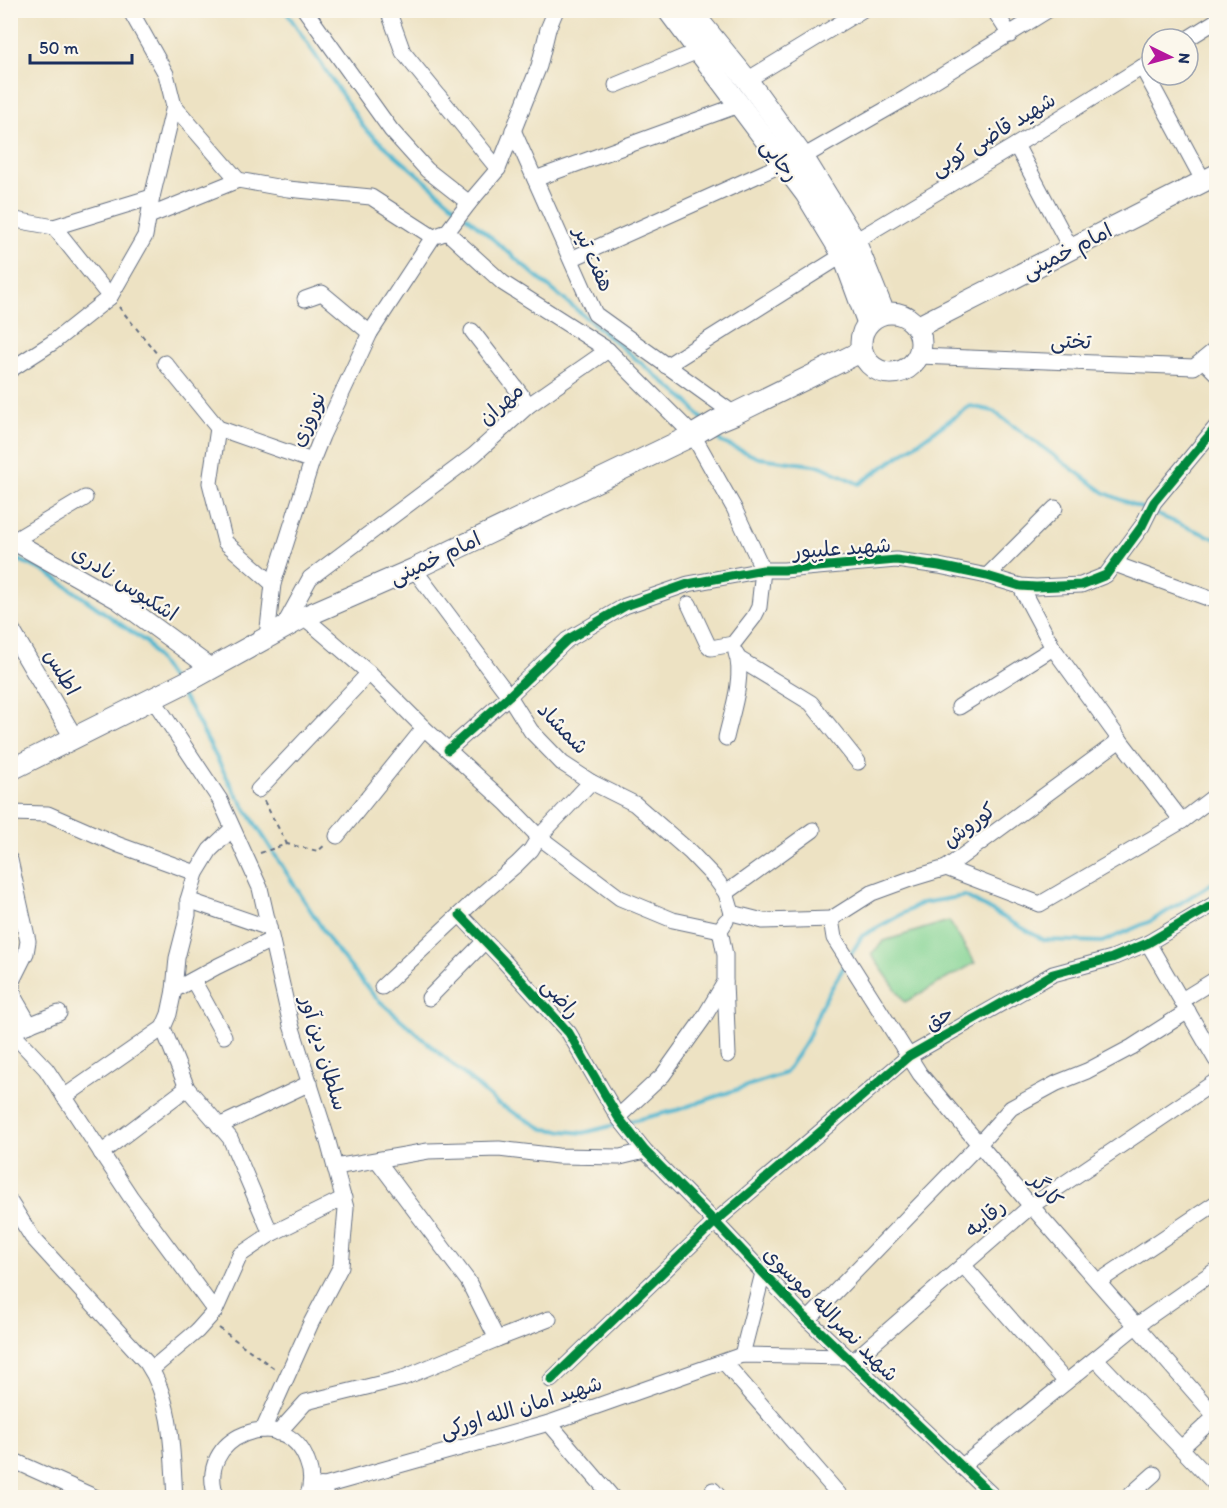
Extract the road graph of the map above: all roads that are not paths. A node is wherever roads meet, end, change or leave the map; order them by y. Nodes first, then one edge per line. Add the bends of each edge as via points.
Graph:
1 (130, 10) edge
2 (306, 10) edge
3 (388, 10) edge
4 (544, 10) edge
5 (556, 10) edge
6 (668, 10) edge
7 (862, 10) edge
8 (994, 10) edge
9 (1048, 10) edge
10 (694, 12) edge
11 (1216, 21) edge
12 (548, 29) junction
13 (1200, 31) edge
14 (1010, 35) junction
15 (698, 51) junction
16 (1140, 68) edge
17 (747, 80) junction
18 (616, 85) dead end
19 (1160, 87) edge
20 (739, 105) junction
21 (174, 106) junction
22 (513, 130) junction
23 (1016, 145) junction
24 (803, 157) junction
25 (783, 164) junction
26 (498, 169) junction
27 (1210, 178) edge
28 (535, 179) junction
29 (238, 180) junction
30 (152, 197) junction
31 (469, 203) junction
32 (149, 216) junction
33 (10, 219) edge
34 (54, 227) junction
35 (440, 235) junction
36 (849, 248) junction
37 (1071, 249) junction
38 (571, 259) junction
39 (110, 297) junction
40 (305, 299) dead end
41 (876, 318) junction
42 (917, 327) junction
43 (472, 331) dead end
44 (370, 333) junction
45 (608, 350) junction
46 (1216, 350) edge
47 (862, 351) junction
48 (918, 356) junction
49 (1203, 360) junction
50 (165, 363) road end
51 (666, 366) junction
52 (10, 370) edge
53 (1216, 374) edge
54 (529, 405) junction
55 (711, 426) junction
56 (1216, 427) edge
57 (218, 428) junction
58 (312, 461) junction
59 (85, 498) dead end
60 (1055, 508) dead end
61 (12, 540) edge
62 (1115, 564) junction
63 (414, 569) junction
64 (763, 570) junction
65 (987, 576) junction
66 (273, 584) junction
67 (1020, 586) junction
68 (1216, 601) edge
69 (689, 604) dead end
70 (304, 617) junction
71 (10, 629) edge
72 (274, 633) junction
73 (1053, 648) junction
74 (736, 652) junction
75 (203, 673) junction
76 (369, 673) junction
77 (161, 695) junction
78 (509, 696) junction
79 (959, 707) dead end
80 (424, 728) junction
81 (74, 738) junction
82 (726, 738) dead end
83 (1120, 740) junction
84 (448, 750) junction
85 (858, 762) dead end
86 (10, 770) edge
87 (591, 782) junction
88 (258, 790) road end
89 (1216, 795) edge
90 (10, 813) edge
91 (1182, 821) junction
92 (232, 829) junction
93 (813, 830) dead end
94 (337, 836) road end
95 (539, 837) junction
96 (10, 860) edge
97 (946, 868) junction
98 (195, 873) junction
99 (726, 893) junction
100 (188, 900) junction
101 (1216, 903) edge
102 (732, 913) junction
103 (460, 915) junction
104 (831, 919) junction
105 (720, 930) junction
106 (270, 934) junction
107 (484, 942) junction
108 (1148, 943) junction
109 (1216, 979) edge
110 (193, 980) junction
111 (725, 982) junction
112 (382, 987) dead end
113 (174, 990) junction
114 (429, 998) dead end
115 (1185, 1006) junction
116 (59, 1013) dead end
117 (30, 1025) junction
118 (163, 1028) junction
119 (224, 1036) dead end
120 (728, 1055) dead end
121 (909, 1056) junction
122 (1216, 1060) edge
123 (1216, 1081) edge
124 (310, 1083) junction
125 (187, 1088) junction
126 (64, 1097) junction
127 (618, 1117) junction
128 (219, 1126) junction
129 (979, 1144) junction
130 (645, 1151) junction
131 (101, 1153) junction
132 (377, 1160) junction
133 (335, 1167) junction
134 (344, 1198) junction
135 (10, 1202) edge
136 (1216, 1203) edge
137 (1031, 1206) junction
138 (715, 1222) junction
139 (271, 1234) junction
140 (963, 1265) junction
141 (1216, 1270) edge
142 (763, 1273) junction
143 (1098, 1282) junction
144 (211, 1315) junction
145 (549, 1319) dead end
146 (808, 1320) junction
147 (1137, 1325) junction
148 (497, 1339) junction
149 (742, 1356) junction
150 (849, 1359) junction
151 (1095, 1359) junction
152 (724, 1362) junction
153 (152, 1369) junction
154 (550, 1380) dead end
155 (1066, 1382) junction
156 (1215, 1413) edge
157 (549, 1423) junction
158 (271, 1431) junction
159 (1181, 1448) junction
160 (10, 1459) edge
161 (962, 1467) junction
162 (1154, 1474) dead end
163 (1216, 1485) edge
164 (315, 1493) edge
165 (211, 1496) edge
166 (97, 1497) edge
167 (175, 1497) edge
168 (613, 1497) edge
169 (842, 1497) edge
170 (995, 1497) edge
171 (1127, 1497) edge

1 - 21 street via 166,74
2 - 31 street via 391,130 428,170
3 - 26 street via 403,51
4 - 12 street
5 - 12 street
6 - 15 main road, رجایی
7 - 17 street
8 - 14 street
9 - 14 street
10 - 17 main road, رجایی
11 - 13 street
12 - 22 street via 539,66
14 - 24 street
15 - 18 street
15 - 20 main road, رجایی
16 - 23 street, شهید قاضی کوبی
17 - 24 main road, رجایی
19 - 27 street
20 - 25 main road, رجایی
20 - 28 street
21 - 29 street
21 - 30 street
22 - 26 street
22 - 28 street, هفت تیر
23 - 36 street, شهید قاضی کوبی
23 - 37 street
24 - 36 main road, رجایی
25 - 36 main road, رجایی
25 - 38 street
26 - 31 street
27 - 37 main road, امام خمینی
28 - 38 street, هفت تیر
29 - 32 street
29 - 35 street via 371,197
30 - 32 street
30 - 34 street
31 - 35 street, نوروزی
32 - 39 street via 146,236
33 - 34 street
34 - 39 street
35 - 44 street, نوروزی
35 - 45 street via 503,283
36 - 41 main road, رجایی
36 - 51 street, شهید قاضی کوبی
37 - 42 main road, امام خمینی
38 - 51 street, هفت تیر via 595,314
39 - 52 street
40 - 44 street via 322,293
41 - 42 main road via 894,312
41 - 47 main road via 863,331
42 - 48 main road via 921,336
43 - 54 street
44 - 58 street, نوروزی
45 - 54 street, مهران
45 - 55 street via 646,389
46 - 49 street, تختی
47 - 48 main road via 874,368 894,373 904,370
47 - 55 main road, امام خمینی
48 - 49 street, تختی via 1194,367
49 - 53 street
50 - 57 street
51 - 55 street, هفت تیر
54 - 72 street, مهران via 474,455 310,578
55 - 63 main road, امام خمینی
55 - 64 street via 734,508
56 - 62 street, شهید علیپور via 1154,502
57 - 58 street
57 - 66 street via 210,483 225,542
58 - 66 street, نوروزی
59 - 61 street
60 - 65 street
61 - 75 street, اشکبوس نادری via 118,600
62 - 67 street, شهید علیپور via 1106,575 1081,585
62 - 68 street
63 - 70 main road, امام خمینی
63 - 78 street, شمشاد
64 - 65 street, شهید علیپور via 896,560
64 - 74 street via 759,607
64 - 78 street, شهید علیپور via 688,584 625,606 567,640
65 - 67 street, شهید علیپور
66 - 72 street, نوروزی
67 - 73 street
69 - 74 street via 708,645
70 - 72 main road, امام خمینی
70 - 76 street
71 - 81 street, اطلس
72 - 75 main road, امام خمینی
73 - 79 street
73 - 83 street
74 - 82 street via 739,680
74 - 85 street via 811,703
75 - 77 main road, امام خمینی
76 - 80 street
76 - 88 street
77 - 81 main road, امام خمینی
77 - 92 street, سلطان دین آور
78 - 84 street, شهید علیپور
78 - 87 street, شمشاد via 531,731 562,763
80 - 84 street
80 - 94 street
81 - 86 main road, امام خمینی
83 - 91 street
83 - 97 street, کوروش
84 - 95 street
87 - 95 street
87 - 99 street, شمشاد via 635,804 690,852
89 - 91 street
90 - 98 street via 48,814
91 - 97 street via 1040,904
92 - 98 street via 210,850
92 - 106 street, سلطان دین آور via 260,888
93 - 99 street
95 - 103 street via 517,864
95 - 105 street via 620,898 673,920
96 - 117 street via 28,941 12,981 15,999
97 - 104 street, کوروش via 872,893
98 - 100 street
99 - 102 street, شمشاد
100 - 106 street
100 - 113 street
101 - 108 street, حق
102 - 104 street via 763,921
102 - 105 street
103 - 107 street, راضی
103 - 112 street
104 - 121 street, کارگر via 834,938
105 - 111 street
106 - 110 street
106 - 124 street, سلطان دین آور via 291,1025
107 - 114 street
107 - 127 street, راضی via 569,1034
108 - 115 street
108 - 121 street, حق via 1112,958 1053,974
109 - 115 street
110 - 113 street
110 - 119 street
111 - 120 street
111 - 127 street via 663,1075
113 - 118 street
115 - 122 street
115 - 129 street via 1132,1047 1011,1108
116 - 117 street
117 - 126 street via 10,1032 46,1069
118 - 125 street
118 - 126 street
121 - 129 street, کارگر
121 - 138 street, حق
123 - 137 street, رقابیه
124 - 128 street
124 - 133 street, سلطان دین آور
125 - 128 street
125 - 131 street
126 - 131 street
127 - 130 street, راضی
128 - 139 street via 230,1138
129 - 137 street, کارگر
129 - 146 street
130 - 132 street via 620,1156 558,1156 499,1149 428,1151
130 - 138 street, شهید نصرالله موسوی
131 - 144 street
132 - 133 street
132 - 148 street via 468,1281
133 - 134 street, سلطان دین آور
134 - 139 street
134 - 158 street, سلطان دین آور via 341,1266 286,1378
135 - 153 street via 32,1238
136 - 143 street
137 - 140 street, رقابیه
137 - 143 street, کارگر
138 - 142 street, شهید نصرالله موسوی
138 - 154 street, حق
139 - 144 street via 240,1256
140 - 150 street, رقابیه
140 - 155 street
141 - 147 street
142 - 146 street, شهید نصرالله موسوی
142 - 149 street
143 - 147 street, کارگر
144 - 153 street
145 - 148 street
146 - 150 street, شهید نصرالله موسوی
147 - 151 street
147 - 156 street, کارگر
148 - 158 street via 403,1378 306,1402
149 - 150 street, شهید امان الله اورکی
149 - 152 street, شهید امان الله اورکی
150 - 161 street, شهید نصرالله موسوی
151 - 155 street
151 - 159 street
152 - 157 street, شهید امان الله اورکی
152 - 169 street
153 - 167 street via 165,1404
155 - 161 street
156 - 159 street
157 - 164 street, شهید امان الله اورکی
157 - 168 street
158 - 164 street via 298,1446 305,1456
158 - 165 street via 241,1434 223,1449 214,1469
159 - 163 street
160 - 166 street
161 - 170 street, شهید نصرالله موسوی
162 - 171 street

